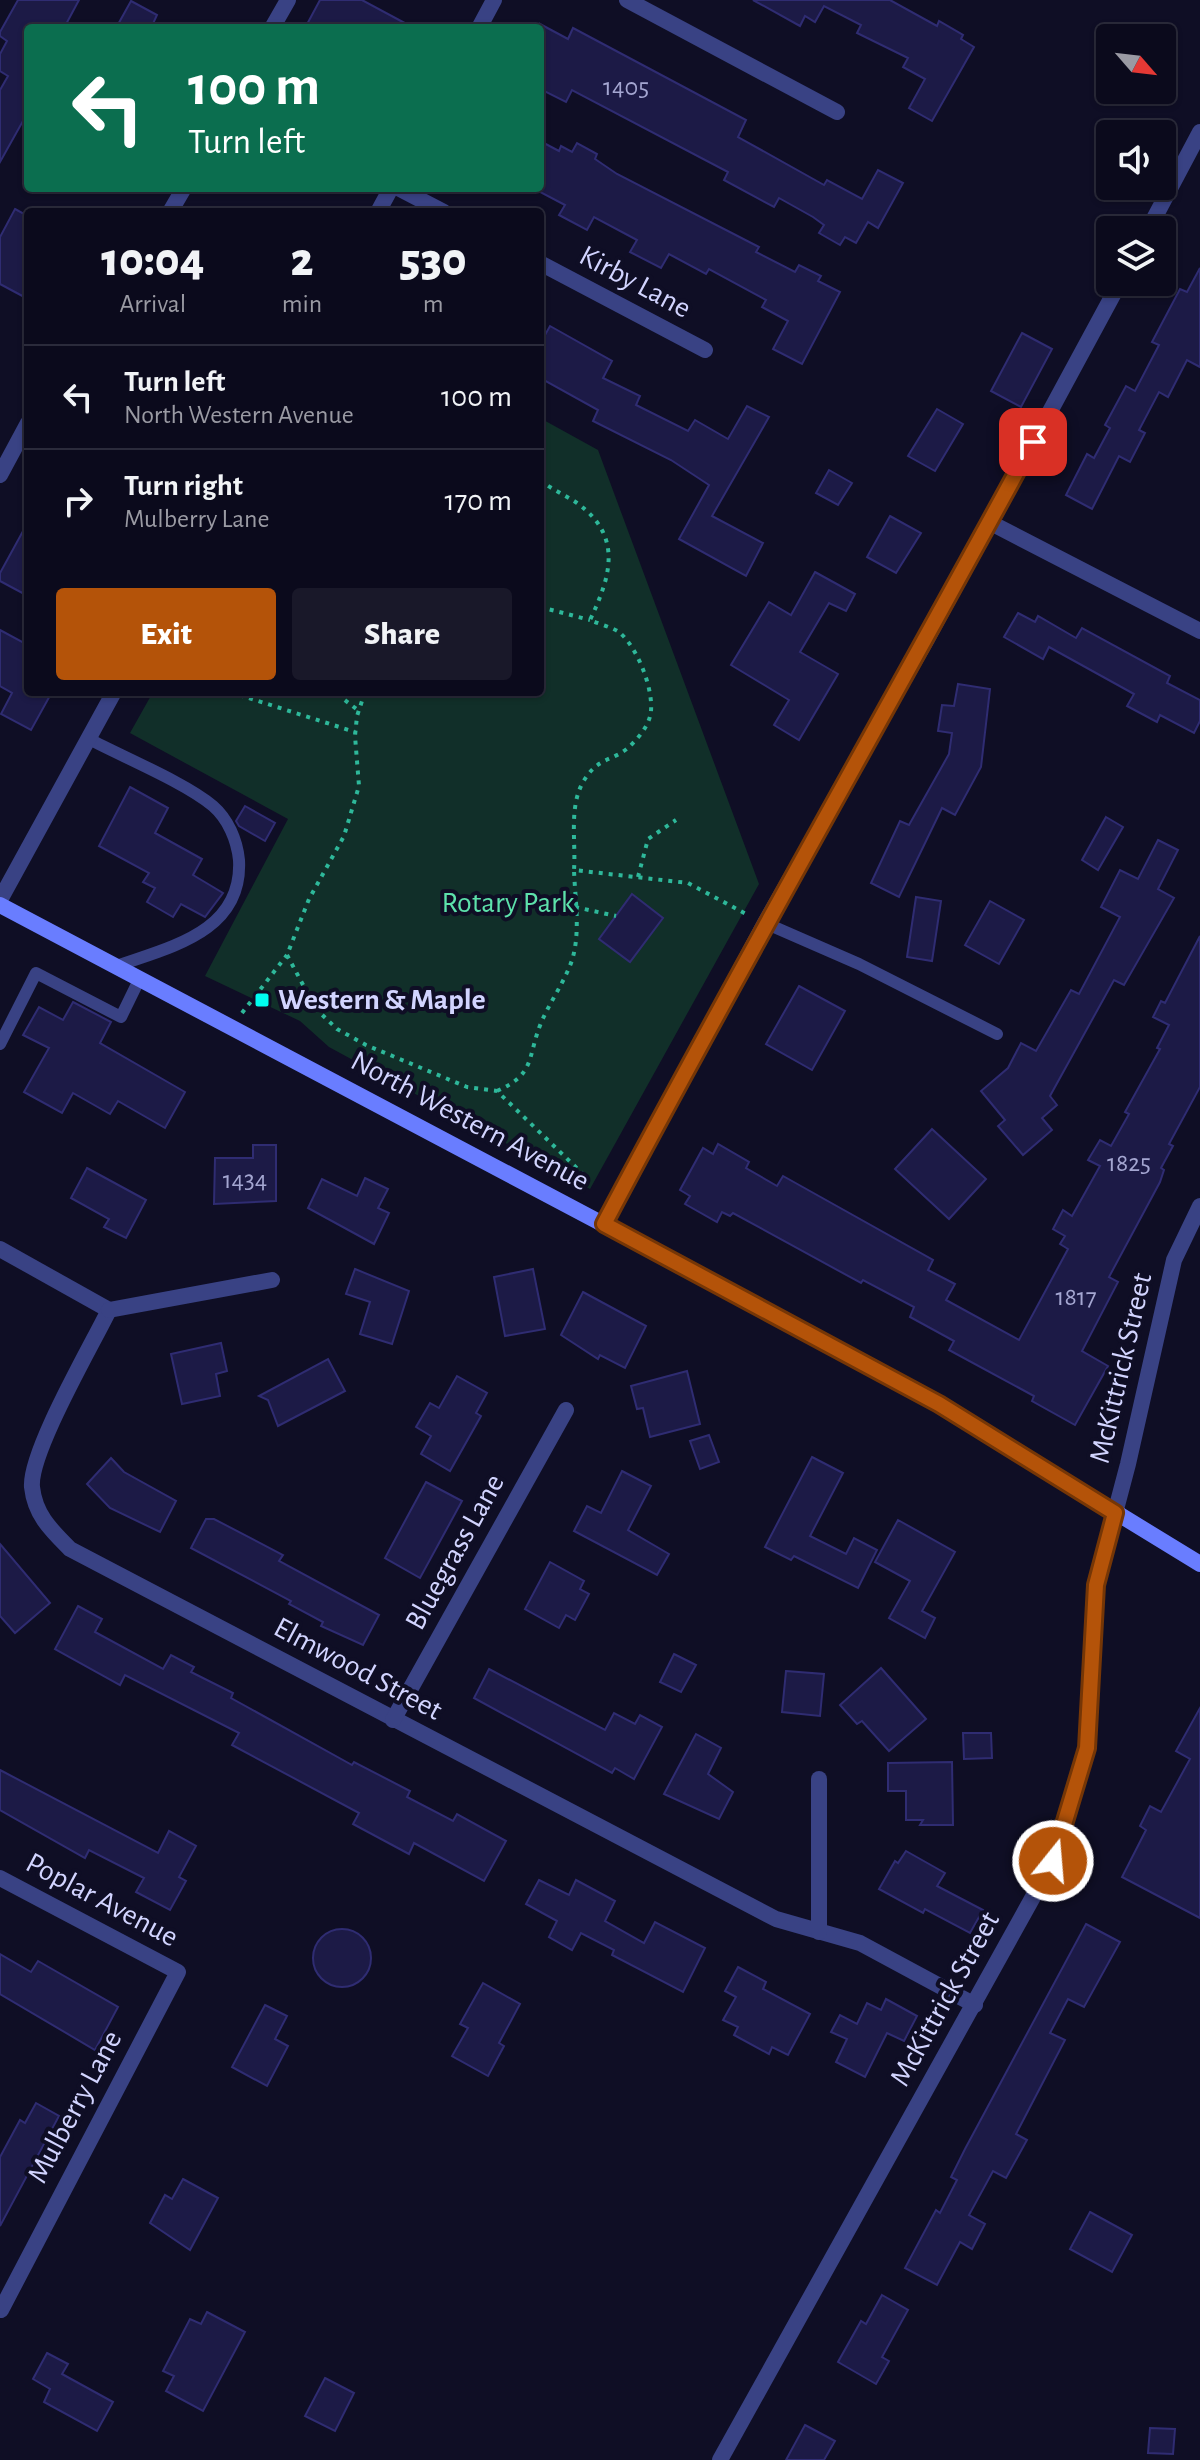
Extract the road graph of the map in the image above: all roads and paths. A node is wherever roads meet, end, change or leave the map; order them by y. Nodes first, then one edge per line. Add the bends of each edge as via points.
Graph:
1 (288, 0) edge
2 (494, 0) edge
3 (627, 0) edge
4 (274, 24) edge
5 (481, 24) edge
6 (837, 112) dead end
7 (1200, 132) edge
8 (406, 192) edge
9 (436, 208) edge
10 (1155, 216) edge
11 (544, 265) edge
12 (1112, 296) edge
13 (705, 350) dead end
14 (24, 430) edge
15 (0, 475) edge
16 (544, 483) edge
17 (989, 522) junction
18 (544, 608) edge
19 (590, 620) junction
20 (1200, 631) edge
21 (112, 696) edge
22 (242, 696) edge
23 (340, 696) edge
24 (364, 696) edge
25 (359, 711) junction
26 (355, 732) junction
27 (89, 739) junction
28 (676, 820) dead end
29 (574, 870) junction
30 (638, 877) junction
31 (0, 902) edge
32 (575, 907) junction
33 (616, 916) dead end
34 (765, 923) junction
35 (287, 955) junction
36 (117, 966) junction
37 (140, 978) junction
38 (233, 1027) junction
39 (997, 1034) dead end
40 (0, 1044) edge
41 (497, 1091) junction
42 (583, 1185) dead end
43 (1200, 1206) edge
44 (604, 1224) junction
45 (0, 1249) edge
46 (272, 1280) dead end
47 (109, 1310) junction
48 (566, 1410) dead end
49 (1115, 1513) junction
50 (1200, 1564) edge
51 (393, 1720) junction
52 (819, 1779) dead end
53 (0, 1878) edge
54 (819, 1932) junction
55 (178, 1972) joint
56 (975, 2005) junction
57 (1, 2310) edge
58 (720, 2460) edge

1 - 4 street
2 - 5 street
3 - 6 street
7 - 10 street
8 - 9 street
11 - 13 street, Kirby Lane
12 - 17 street
14 - 15 street
16 - 19 path via 596,518 608,541 609,567
17 - 20 street
17 - 34 street
18 - 19 path
19 - 29 path via 618,632 629,646 646,676 651,711 644,731 630,746 594,765 581,787 575,802
21 - 27 street
22 - 26 path
23 - 25 path
24 - 25 path
25 - 26 path
26 - 35 path via 359,786 344,836 309,899
27 - 31 street
27 - 36 lane via 211,804 229,826 238,854 233,897 215,923 189,941
28 - 30 path via 648,839
29 - 30 path
29 - 32 path
30 - 34 path via 688,883
31 - 36 main road, North Western Avenue
32 - 33 path
32 - 41 path via 571,965 540,1025 529,1067 516,1083
34 - 39 lane
34 - 44 street
35 - 38 path
35 - 41 path via 316,1009 337,1029 467,1087
36 - 37 main road, North Western Avenue
37 - 38 main road, North Western Avenue
37 - 40 lane via 121,1017 36,973
38 - 44 main road, North Western Avenue
41 - 42 path via 586,1177
43 - 49 street, McKittrick Street via 1174,1260
44 - 49 main road, North Western Avenue via 939,1404
45 - 47 street
46 - 47 street
47 - 51 street, Elmwood Street via 44,1442 32,1485 42,1521 70,1549
48 - 51 street, Bluegrass Lane
49 - 50 main road, North Western Avenue
49 - 56 street, McKittrick Street via 1096,1585 1087,1748 1053,1861
51 - 54 street, Elmwood Street via 776,1919
52 - 54 street
53 - 55 street, Poplar Avenue
54 - 56 street, Elmwood Street via 860,1943
55 - 57 street, Mulberry Lane
56 - 58 street, McKittrick Street

